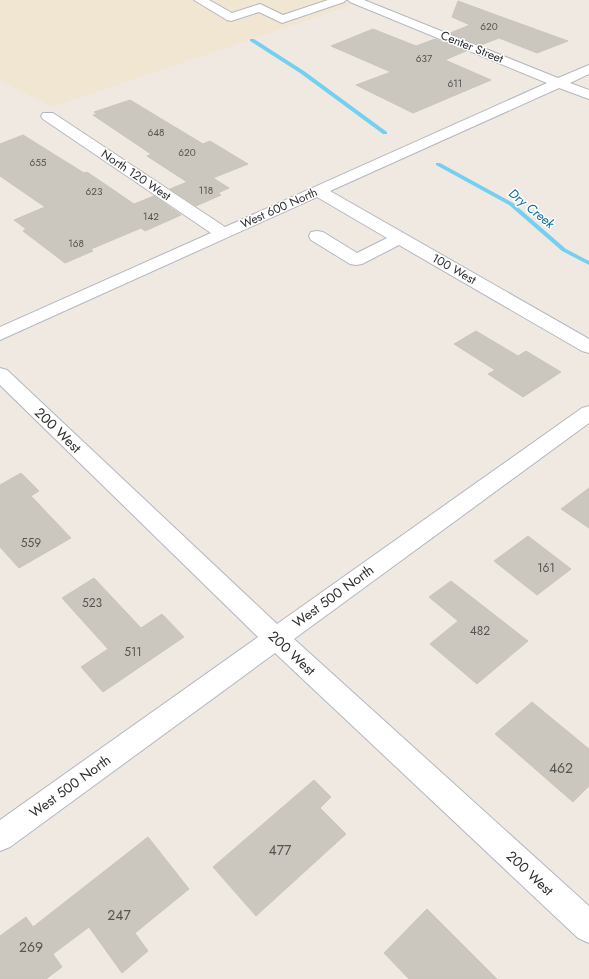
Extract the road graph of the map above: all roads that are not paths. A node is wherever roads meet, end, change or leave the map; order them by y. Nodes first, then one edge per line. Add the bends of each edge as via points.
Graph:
1 (200, 0) edge
2 (340, 0) edge
3 (354, 0) edge
4 (589, 69) edge
5 (559, 82) junction
6 (589, 94) edge
7 (48, 116) dead end
8 (318, 191) junction
9 (223, 233) junction
10 (317, 236) dead end
11 (400, 238) junction
12 (0, 334) edge
13 (589, 347) edge
14 (0, 374) edge
15 (589, 413) edge
16 (276, 638) junction
17 (0, 837) edge
18 (589, 927) edge

1 - 2 street via 231,17 260,8 282,19
3 - 5 street, Center Street
4 - 5 street, West 600 North
5 - 6 street, Center Street
5 - 8 street, West 600 North
7 - 9 street, North 120 West
8 - 9 street, West 600 North
8 - 11 street, 100 West
9 - 12 street, West 600 North
10 - 11 street via 356,260
11 - 13 street, 100 West
14 - 16 street, 200 West
15 - 16 street, West 500 North
16 - 17 street, West 500 North
16 - 18 street, 200 West

